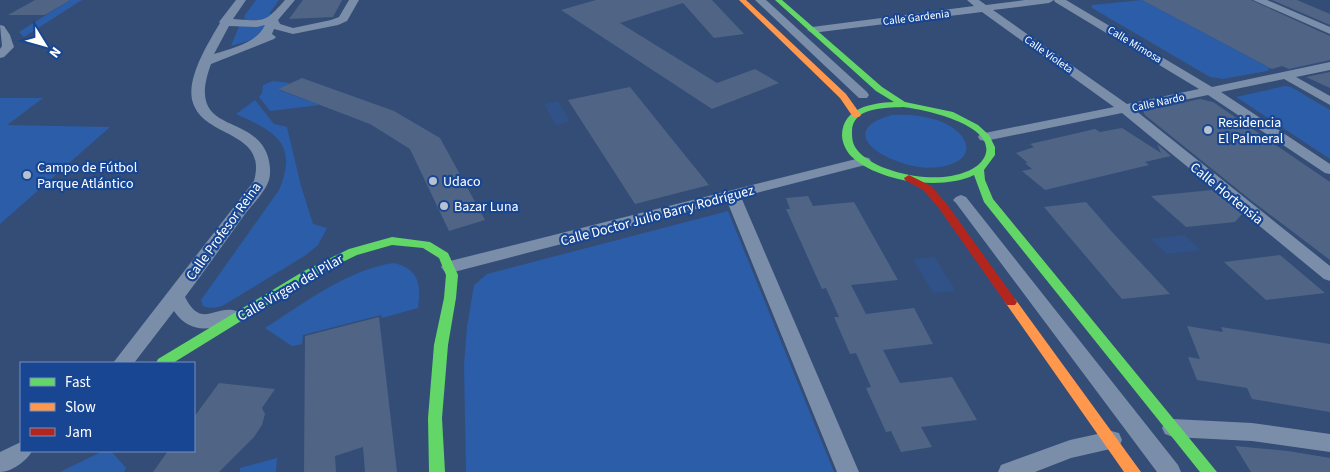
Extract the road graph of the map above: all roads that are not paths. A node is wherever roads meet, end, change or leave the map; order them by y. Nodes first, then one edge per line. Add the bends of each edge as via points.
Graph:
1 (241, 0) edge
2 (290, 0) edge
3 (354, 0) edge
4 (742, 0) edge
5 (760, 0) edge
6 (778, 0) edge
7 (972, 0) edge
8 (1049, 0) edge
9 (1059, 0) edge
10 (1258, 0) edge
11 (984, 8) junction
12 (273, 20) junction
13 (224, 22) junction
14 (0, 28) edge
15 (812, 30) junction
16 (293, 31) junction
17 (1330, 31) edge
18 (259, 40) junction
19 (0, 55) edge
20 (206, 61) junction
21 (1330, 66) edge
22 (1285, 75) junction
23 (1209, 91) junction
24 (863, 95) dead end
25 (1330, 101) edge
26 (903, 104) junction
27 (1126, 109) junction
28 (856, 115) junction
29 (985, 138) junction
30 (864, 161) junction
31 (979, 170) junction
32 (1330, 170) edge
33 (909, 178) junction
34 (732, 195) junction
35 (961, 200) dead end
36 (450, 267) junction
37 (1330, 275) edge
38 (175, 296) junction
39 (250, 310) junction
40 (124, 362) edge
41 (165, 362) edge
42 (1173, 428) junction
43 (1111, 440) junction
44 (1330, 443) edge
45 (20, 452) edge
46 (0, 464) edge
47 (437, 472) edge
48 (848, 472) edge
49 (1009, 472) edge
50 (1134, 472) edge
51 (1170, 472) edge
52 (1209, 472) edge

1 - 13 street, Calle Profesor Reina
2 - 12 street
3 - 16 street via 344,19
4 - 28 street via 843,96
5 - 24 street
6 - 15 street
7 - 11 street, Calle Violeta
8 - 11 street, Calle Gardenia
9 - 23 street, Calle Mimosa
10 - 17 street
11 - 15 street, Calle Gardenia
11 - 27 street, Calle Violeta
12 - 13 street via 250,24
12 - 16 street via 276,26
12 - 18 street
13 - 20 street, Calle Profesor Reina
14 - 19 street via 8,47
15 - 26 street via 880,89
16 - 18 street
18 - 20 street
20 - 38 street, Calle Profesor Reina via 199,78 197,97 204,112 250,139 262,156 262,181
21 - 22 street, Calle Nardo
22 - 23 street, Calle Nardo
22 - 25 street
23 - 27 street, Calle Nardo
23 - 32 street, Calle Mimosa
26 - 28 street via 868,108
26 - 29 street via 936,109 955,116 973,126
27 - 29 street, Calle Nardo
27 - 37 street, Calle Hortensia
28 - 30 street via 846,124 845,136 851,149
29 - 31 street via 990,149 988,161
30 - 33 street
30 - 34 street, Calle Doctor Julio Barry Rodríguez
31 - 33 street via 966,177 949,180
31 - 42 street via 988,200
33 - 43 street via 927,188 942,205
34 - 36 street, Calle Doctor Julio Barry Rodríguez
34 - 48 street
35 - 51 street
36 - 39 street, Calle Virgen del Pilar via 444,256 426,245 392,241 339,258
36 - 47 street via 450,298 441,345 435,418
38 - 39 street via 190,319 203,323
38 - 40 street, Calle Profesor Reina
39 - 41 street, Calle Virgen del Pilar
42 - 44 street via 1223,428 1291,435
42 - 52 street
43 - 49 street via 1070,449
43 - 50 street
45 - 46 street

